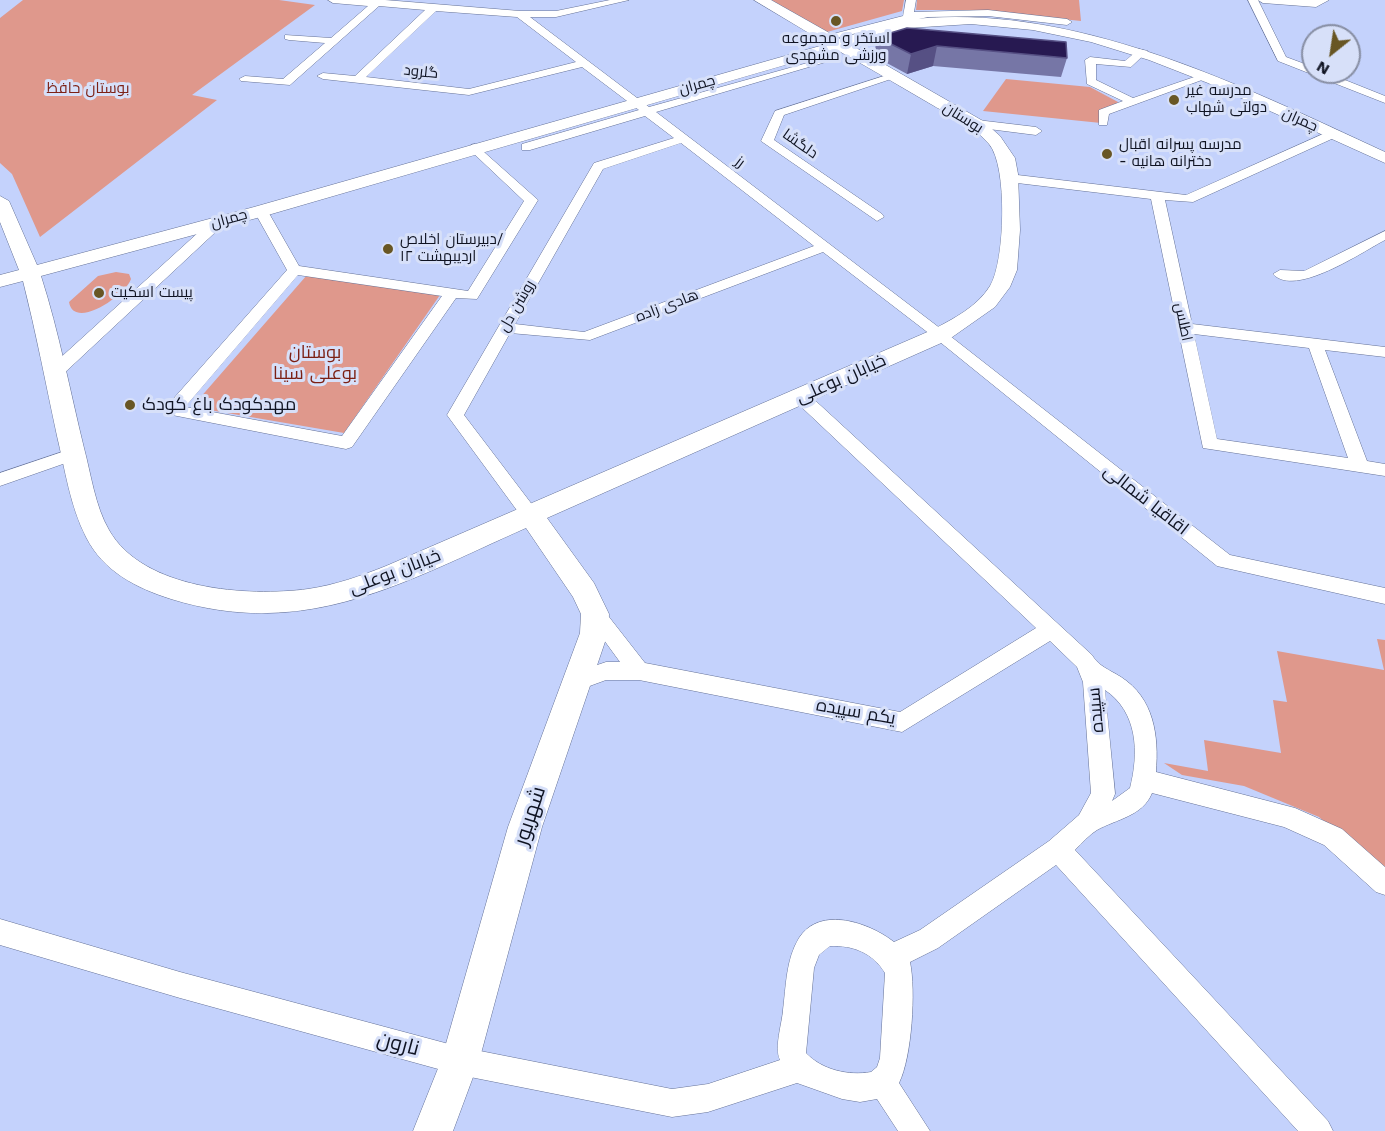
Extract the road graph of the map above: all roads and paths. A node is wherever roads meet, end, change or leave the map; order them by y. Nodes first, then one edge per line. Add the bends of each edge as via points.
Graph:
1 (333, 0) edge
2 (624, 0) edge
3 (760, 0) edge
4 (911, 0) edge
5 (1253, 0) edge
6 (1263, 0) edge
7 (1324, 0) edge
8 (378, 2) edge
9 (433, 8) junction
10 (520, 15) junction
11 (908, 16) junction
12 (1067, 22) dead end
13 (289, 37) dead end
14 (334, 41) junction
15 (832, 46) junction
16 (1143, 51) junction
17 (583, 63) junction
18 (1301, 67) edge
19 (323, 76) dead end
20 (891, 77) junction
21 (1204, 77) junction
22 (244, 79) dead end
23 (357, 80) junction
24 (1345, 84) edge
25 (1384, 99) edge
26 (1131, 101) junction
27 (643, 107) junction
28 (1103, 122) dead end
29 (977, 124) junction
30 (1036, 131) dead end
31 (1332, 134) junction
32 (682, 139) junction
33 (526, 147) dead end
34 (475, 148) junction
35 (1385, 158) edge
36 (1009, 178) junction
37 (1157, 195) junction
38 (0, 201) edge
39 (261, 211) junction
40 (877, 217) dead end
41 (217, 223) junction
42 (1385, 235) edge
43 (824, 247) junction
44 (294, 270) junction
45 (30, 272) junction
46 (1280, 274) dead end
47 (0, 281) edge
48 (451, 294) junction
49 (505, 328) junction
50 (1184, 328) junction
51 (940, 335) junction
52 (1315, 344) junction
53 (1385, 352) edge
54 (54, 373) junction
55 (801, 397) junction
56 (74, 454) junction
57 (1359, 467) junction
58 (1385, 470) edge
59 (0, 480) edge
60 (531, 515) junction
61 (1385, 596) edge
62 (595, 614) junction
63 (1051, 630) junction
64 (1091, 670) junction
65 (639, 671) junction
66 (576, 682) junction
67 (1144, 780) junction
68 (1087, 823) junction
69 (1058, 849) junction
70 (1385, 883) edge
71 (0, 932) edge
72 (898, 972) junction
73 (460, 1061) junction
74 (799, 1068) junction
75 (882, 1082) junction
76 (433, 1131) edge
77 (915, 1131) edge
78 (1318, 1131) edge

1 - 8 street
2 - 10 street via 556,14
3 - 15 street, بوستان
4 - 11 street
5 - 18 street via 1282,59
6 - 7 street via 1316,4
8 - 9 street
8 - 14 street
9 - 10 street
9 - 23 street, گلرود
10 - 17 street, رز
11 - 12 street via 987,14
11 - 15 street
13 - 14 street
14 - 22 street via 286,83
15 - 16 street, چمران via 906,24 965,20 1065,30
15 - 20 street, بوستان
15 - 27 street, چمران
16 - 21 street, چمران
16 - 26 street via 1127,65 1090,60 1091,82
17 - 23 street, گلرود via 469,93
17 - 27 street, رز
19 - 23 street
20 - 29 street, بوستان
20 - 40 street, دلگشا via 779,112 767,141
21 - 26 street
21 - 31 street, چمران
24 - 25 street
26 - 28 street via 1103,112
27 - 32 street, رز
27 - 33 street
27 - 34 street, چمران
29 - 30 street
29 - 36 street, بوستان via 1003,150
31 - 35 street, چمران
31 - 37 street via 1188,199
32 - 43 street, رز
32 - 49 street, روشن دل via 598,166
34 - 39 street, چمران
34 - 48 street via 531,200 472,296
36 - 37 street
36 - 51 street, بوستان via 1006,279 983,310
37 - 50 street, اطلس
38 - 45 street, خیابان بوعلی
39 - 41 street, چمران
39 - 44 street
41 - 45 street, چمران
41 - 54 street
42 - 46 street via 1306,276
43 - 49 street, هادی زاده via 585,337
43 - 51 street, رز
44 - 48 street
44 - 48 street via 173,410 346,443
45 - 47 street, چمران
45 - 54 street, خیابان بوعلی
49 - 60 street, روشن دل via 455,415
50 - 52 street
50 - 57 street, اطلس via 1209,444
51 - 55 street, خیابان بوعلی
51 - 61 street, اقاقیا شمالی via 1224,561
52 - 53 street
52 - 57 street
54 - 56 street, خیابان بوعلی
55 - 60 street, خیابان بوعلی
55 - 63 street, سپیده
56 - 59 street
56 - 60 street, خیابان بوعلی via 99,535 112,554 137,573 164,586 207,598 268,603 348,592
57 - 58 street, اطلس
60 - 62 street via 584,591
62 - 65 street
62 - 66 street, شهریور via 594,633
63 - 64 street, سپیده
63 - 65 street, یکم سپیده via 902,722
64 - 67 street via 1130,698 1136,709 1144,742
64 - 68 street, سپیده via 1103,794
65 - 66 street, یکم سپیده via 606,671
66 - 73 street, شهریور via 525,826
67 - 68 street via 1140,794 1122,808
67 - 70 street via 1287,816 1333,837
68 - 69 street, سپیده
69 - 72 street, سپیده via 929,939 896,955
69 - 78 street
71 - 73 street, نارون
72 - 74 street via 885,952 871,941 848,933 826,933 809,946 801,968 792,1039 792,1056
72 - 75 street via 893,1066
73 - 74 street, نارون via 672,1103 708,1098
73 - 76 street, شهریور
74 - 75 street via 811,1076 854,1088
75 - 77 street

